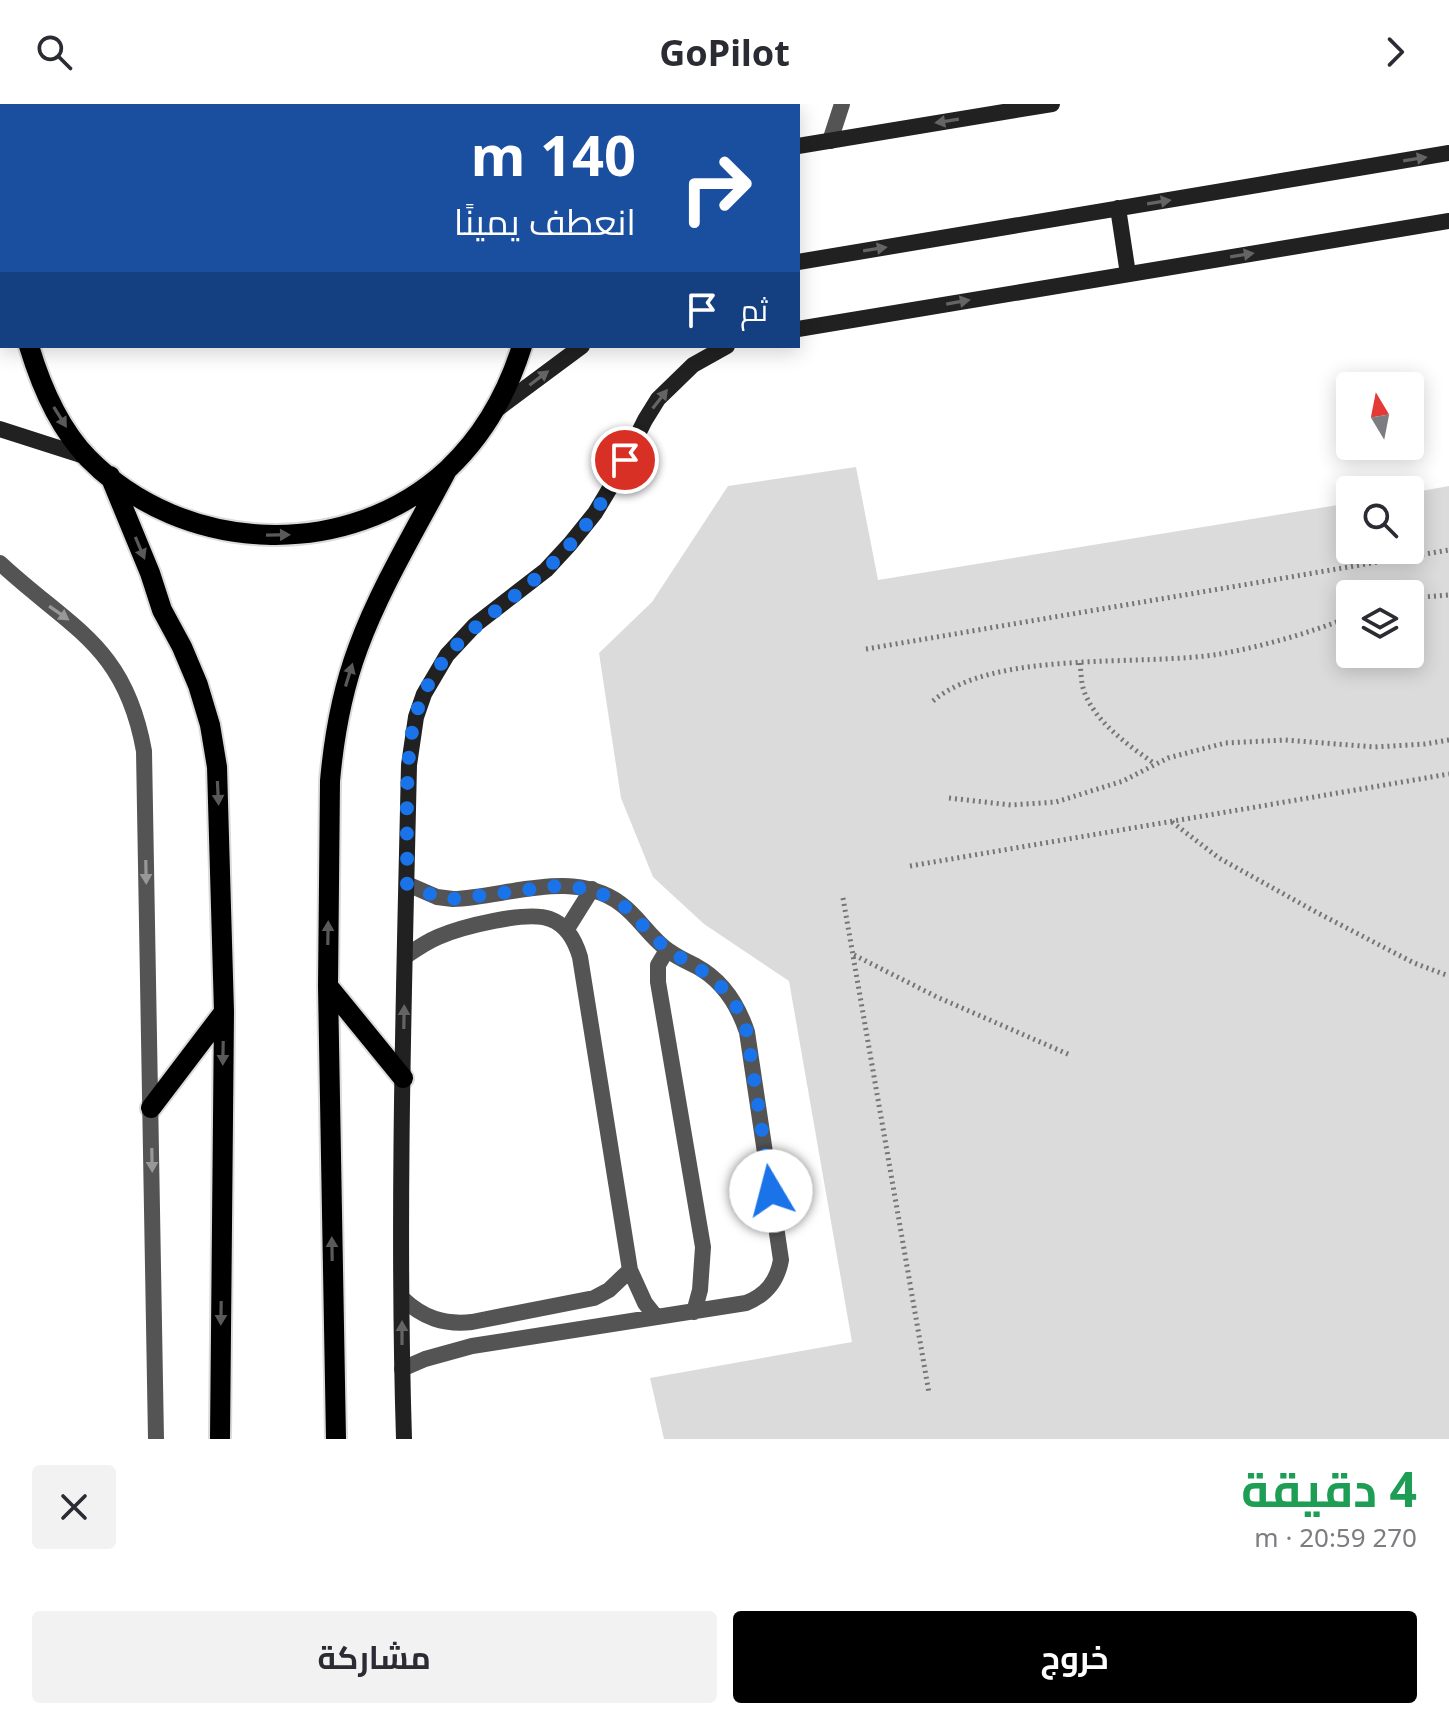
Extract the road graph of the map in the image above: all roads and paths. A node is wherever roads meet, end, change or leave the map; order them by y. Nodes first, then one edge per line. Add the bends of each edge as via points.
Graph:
1 (842, 104) edge
2 (1052, 104) edge
3 (830, 141) junction
4 (800, 146) edge
5 (1449, 153) edge
6 (1118, 208) junction
7 (1449, 221) edge
8 (800, 262) edge
9 (1128, 274) junction
10 (800, 329) edge
11 (30, 348) edge
12 (521, 348) edge
13 (579, 348) edge
14 (723, 348) edge
15 (496, 410) junction
16 (0, 429) edge
17 (87, 457) junction
18 (447, 470) junction
19 (110, 476) junction
20 (1449, 550) edge
21 (0, 563) edge
22 (1449, 595) edge
23 (1424, 597) edge
24 (1336, 622) edge
25 (866, 649) dead end
26 (1080, 663) junction
27 (933, 701) dead end
28 (1449, 740) edge
29 (1155, 764) junction
30 (1449, 774) edge
31 (949, 798) dead end
32 (1171, 821) junction
33 (910, 866) dead end
34 (407, 884) junction
35 (592, 889) junction
36 (843, 898) dead end
37 (567, 929) junction
38 (667, 950) junction
39 (853, 955) junction
40 (406, 956) junction
41 (1449, 976) edge
42 (328, 986) junction
43 (224, 1012) junction
44 (1070, 1055) dead end
45 (403, 1078) junction
46 (151, 1108) junction
47 (630, 1270) junction
48 (402, 1298) junction
49 (694, 1312) junction
50 (656, 1317) junction
51 (402, 1369) junction
52 (929, 1393) dead end
53 (156, 1439) edge
54 (220, 1439) edge
55 (336, 1439) edge
56 (404, 1439) edge

1 - 3 street
2 -> 3 street
3 - 4 street
6 -> 5 street
8 -> 6 street
6 - 9 street
9 -> 7 street
10 -> 9 street
11 -> 17 main road via 58,417
12 - 15 main road
15 -> 13 street
34 -> 14 street via 411,740 435,672 460,639 570,544 595,513 666,390 693,365
15 - 18 main road
16 - 17 street
17 - 19 main road
19 -> 18 main road via 154,505 218,530 301,535 381,513
42 -> 18 main road via 330,781 339,715 370,619
19 -> 43 main road via 210,725 217,767
20 - 25 path
21 -> 46 street via 88,636 115,670 134,709 144,751
22 - 23 path
24 - 26 path via 1219,654
26 - 27 path via 979,678
26 - 29 path via 1083,689 1100,717
28 - 29 path via 1375,747 1285,740 1225,743
29 - 31 path via 1123,781 1056,802 1011,805
30 - 32 path
32 - 33 path
32 - 41 path via 1260,881 1414,963
34 - 35 street via 453,899 557,886
34 - 40 street
35 - 37 street
35 - 38 street via 623,905
36 - 39 path
37 - 40 street via 549,918 529,916 440,936
37 - 47 street via 580,957
38 - 49 street via 658,965 658,982 703,1247
38 - 49 street via 719,984 743,1019 781,1260 774,1283 757,1299
39 - 44 path
39 - 52 path
45 -> 40 street
42 - 45 main road
55 -> 42 main road
43 - 46 main road
43 -> 54 main road
45 - 48 street
46 -> 53 street
47 - 48 street via 594,1298 472,1322 427,1317
47 - 50 street
51 -> 48 street
49 - 50 street
50 - 51 street via 472,1346
51 - 56 street

